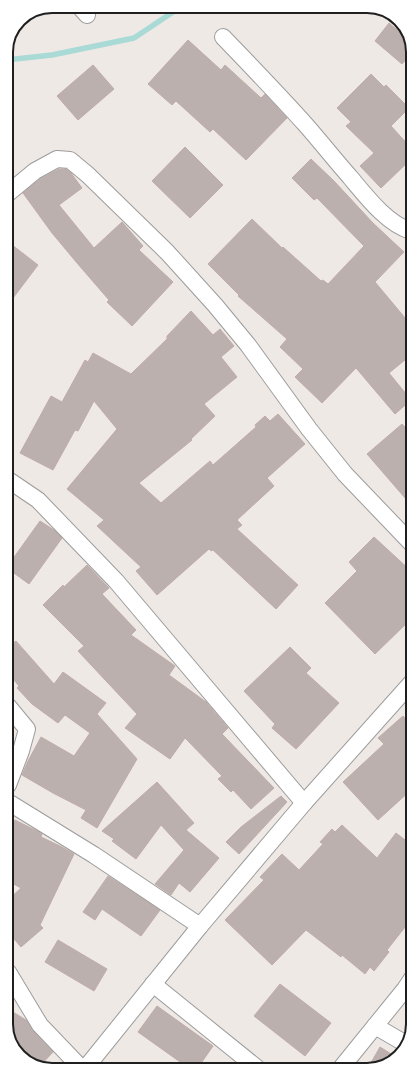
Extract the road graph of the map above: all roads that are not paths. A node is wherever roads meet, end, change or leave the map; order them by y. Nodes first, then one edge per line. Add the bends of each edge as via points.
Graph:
1 (223, 37) dead end
2 (13, 189) edge
3 (406, 229) edge
4 (13, 483) edge
5 (406, 538) edge
6 (406, 689) edge
7 (13, 712) edge
8 (13, 772) edge
9 (304, 802) junction
10 (13, 805) edge
11 (200, 926) junction
12 (13, 980) edge
13 (153, 984) junction
14 (406, 986) edge
15 (375, 1026) junction
16 (402, 1041) edge
17 (76, 1063) edge
18 (89, 1063) edge
19 (251, 1063) edge
20 (345, 1063) edge

1 - 3 street via 296,114 373,204 389,219
2 - 5 street via 35,171 57,159 70,160 88,175 167,252 215,305 345,474
4 - 9 street via 38,500 116,581
6 - 9 street
7 - 8 street via 27,729
9 - 11 street
10 - 11 street via 94,855
11 - 13 street
12 - 17 street via 40,1025
13 - 18 street
13 - 19 street
14 - 15 street
15 - 16 street
15 - 20 street

